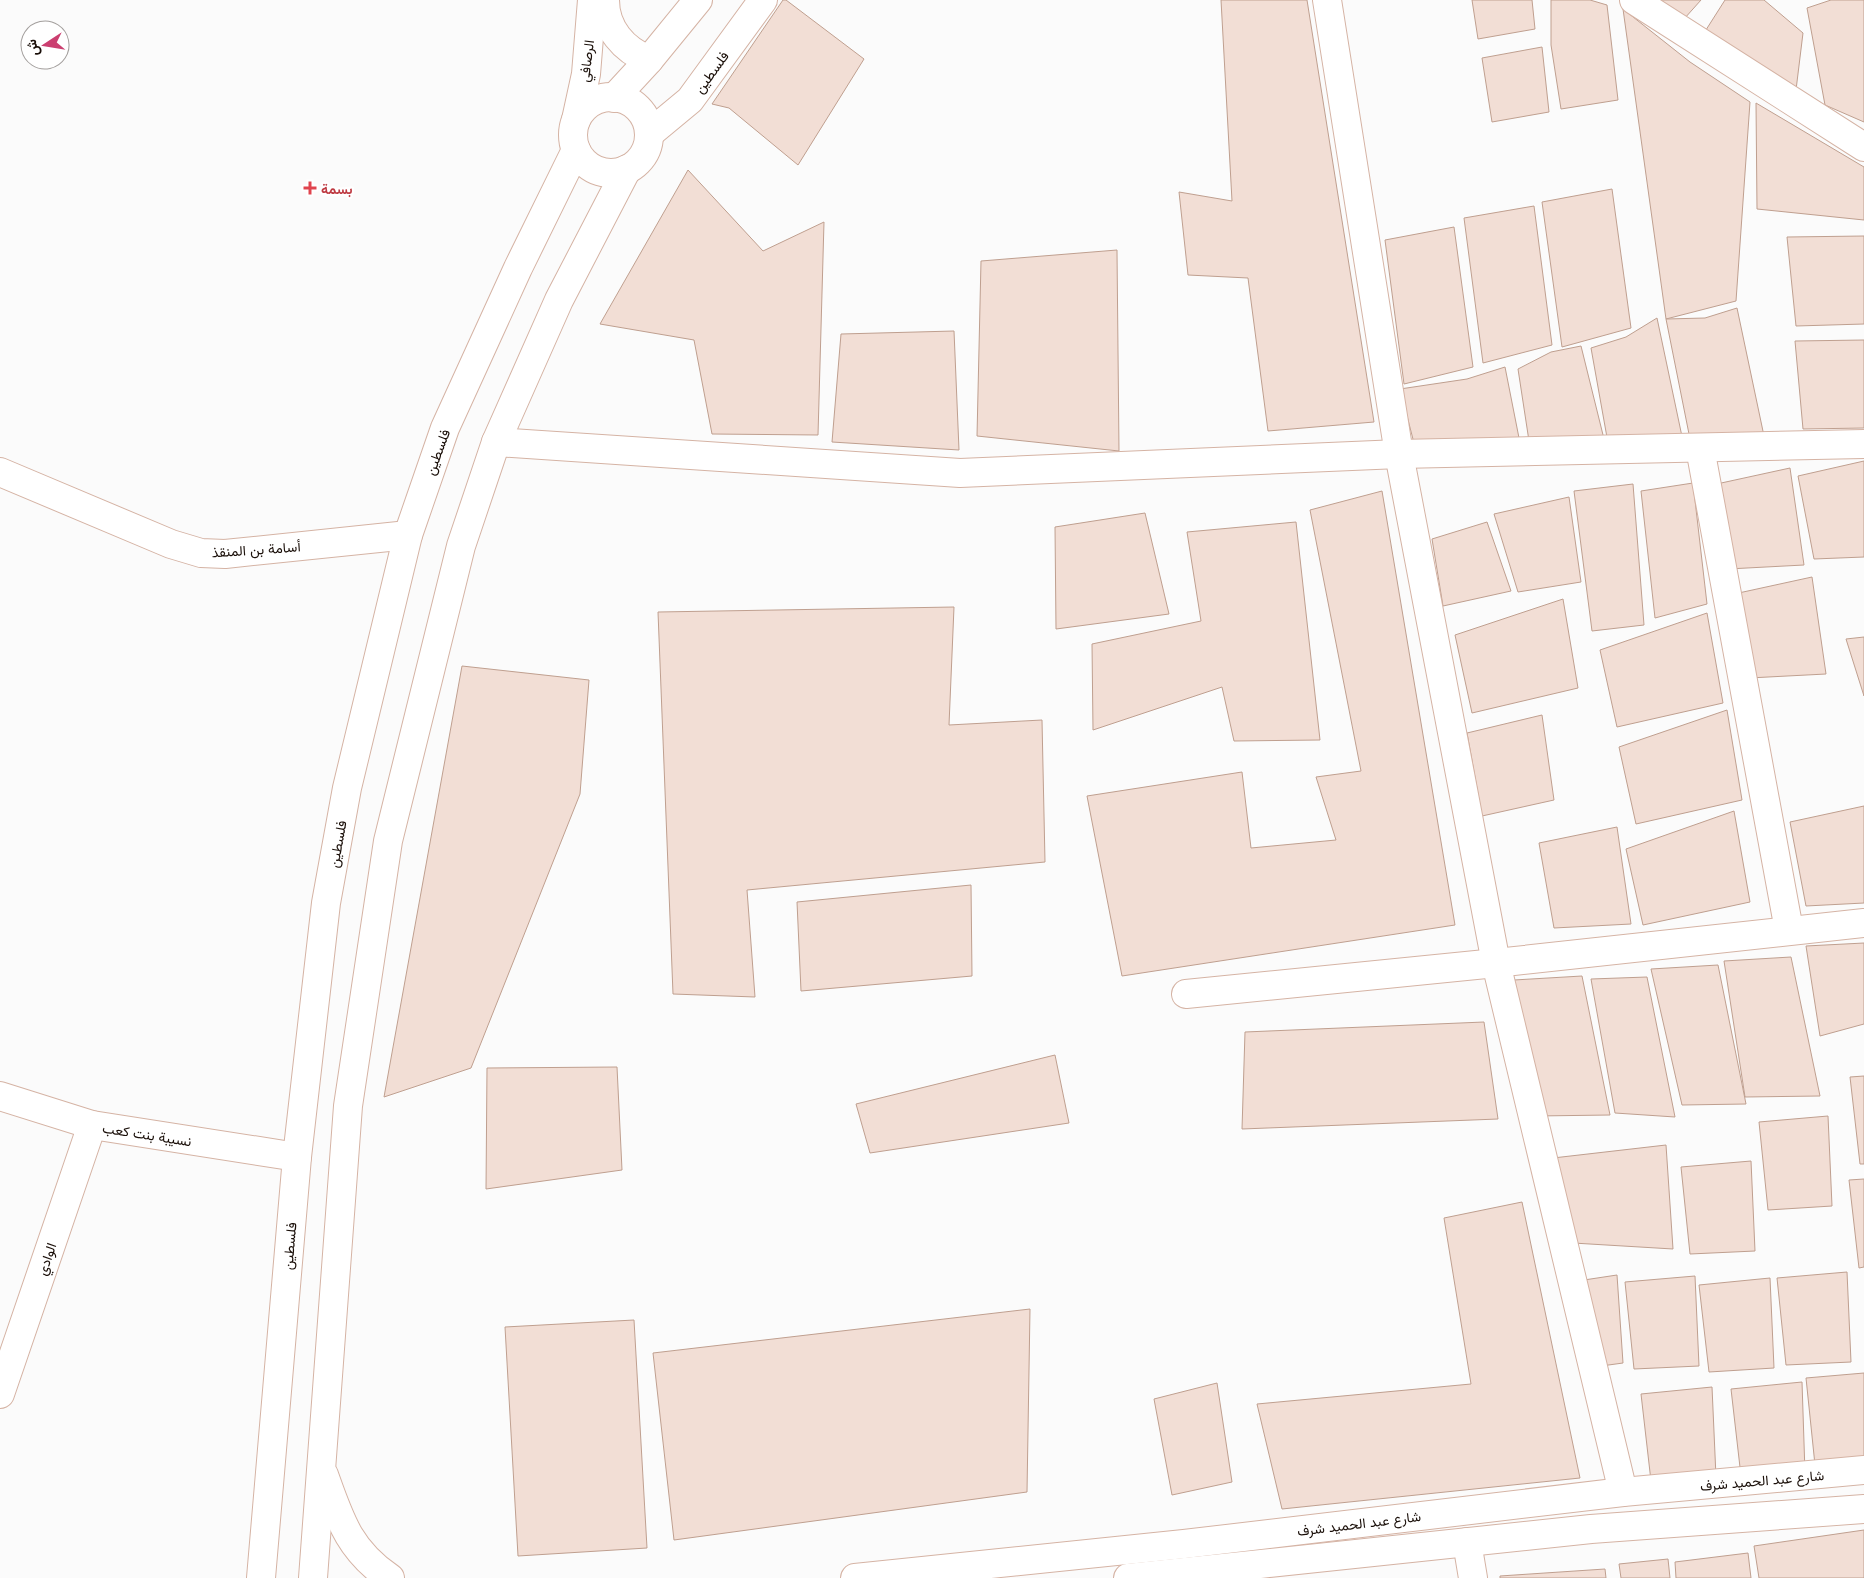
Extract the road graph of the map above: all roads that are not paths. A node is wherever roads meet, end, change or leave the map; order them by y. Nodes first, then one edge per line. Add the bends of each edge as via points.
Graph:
1 (592, 0) edge
2 (605, 0) edge
3 (698, 0) edge
4 (763, 0) edge
5 (1327, 0) edge
6 (1634, 0) edge
7 (649, 60) junction
8 (614, 98) junction
9 (576, 120) junction
10 (649, 134) junction
11 (1864, 147) edge
12 (576, 150) junction
13 (626, 170) junction
14 (496, 442) junction
15 (1864, 444) edge
16 (1700, 448) junction
17 (1400, 454) junction
18 (0, 472) edge
19 (408, 535) junction
20 (1864, 923) edge
21 (1789, 930) junction
22 (1496, 963) junction
23 (1186, 994) dead end
24 (0, 1096) edge
25 (92, 1125) junction
26 (297, 1157) junction
27 (0, 1394) edge
28 (320, 1463) junction
29 (1864, 1470) edge
30 (1623, 1492) junction
31 (1864, 1509) edge
32 (1467, 1542) junction
33 (261, 1578) edge
34 (312, 1578) edge
35 (390, 1578) edge
36 (855, 1578) edge
37 (1128, 1578) edge
38 (1473, 1578) edge

1 - 9 main road, الرصافي via 586,74
2 - 7 main road, الرصافي via 608,19 618,37 630,50
3 - 7 main road
4 - 10 main road, فلسطين via 690,100
5 - 17 main road
6 - 11 main road
7 - 8 main road
8 - 9 main road via 596,99
8 - 10 main road via 625,99 638,107 646,119
9 - 12 main road via 573,135
10 - 13 main road via 646,148 638,161
12 - 13 main road via 584,162 597,170 612,173
12 - 19 main road, فلسطين via 445,428
13 - 14 main road via 559,300
14 - 17 main road via 960,474
14 - 28 main road via 460,546 388,841 348,1106
15 - 16 main road
16 - 17 main road
16 - 21 main road
17 - 22 main road
18 - 19 main road, أسامة بن المنقذ via 170,544 201,552 225,554
19 - 26 main road, فلسطين via 347,788 326,903
20 - 21 main road
21 - 22 main road
22 - 23 main road
22 - 30 main road
24 - 25 main road, نسيبة بنت كعب
25 - 26 main road, نسيبة بنت كعب
25 - 27 main road, الوادي
26 - 33 main road, فلسطين
28 - 34 main road
28 - 35 main road via 350,1540 365,1558
29 - 30 main road, شارع عبد الحميد شرف
30 - 36 main road, شارع عبد الحميد شرف via 1184,1544
31 - 32 main road
32 - 37 main road
32 - 38 main road

